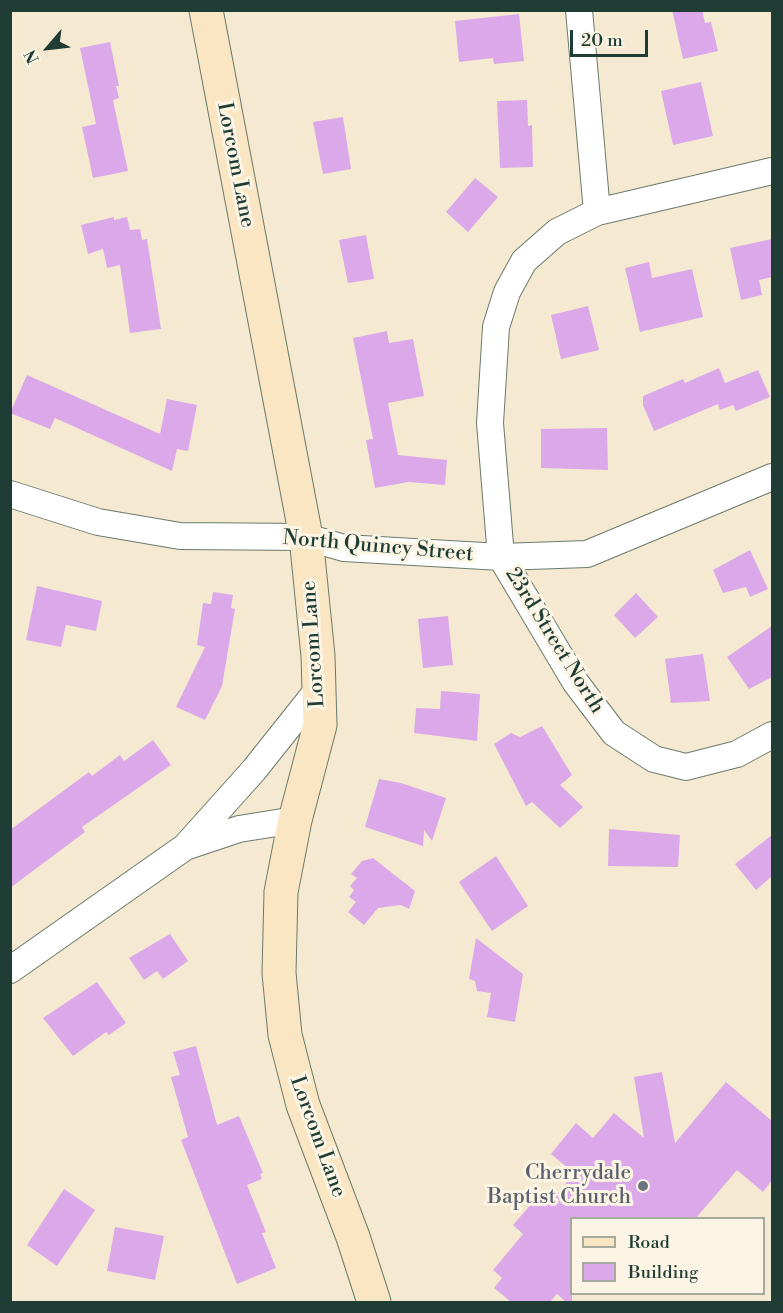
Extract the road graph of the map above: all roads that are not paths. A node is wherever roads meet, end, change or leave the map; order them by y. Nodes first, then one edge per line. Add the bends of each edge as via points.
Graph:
1 (206, 10) edge
2 (579, 10) edge
3 (772, 171) edge
4 (597, 212) junction
5 (772, 477) edge
6 (10, 494) edge
7 (306, 537) junction
8 (501, 557) junction
9 (320, 687) junction
10 (772, 735) edge
11 (295, 820) junction
12 (185, 847) junction
13 (10, 970) edge
14 (375, 1302) edge

1 - 7 street, Lorcom Lane
2 - 4 street
3 - 4 street, 23rd Street North
4 - 8 street, 23rd Street North via 557,232 524,261 507,292 495,327 490,423
5 - 8 street, North Quincy Street via 587,554
6 - 7 street, North Quincy Street via 98,522 180,536
7 - 8 street, North Quincy Street via 344,548
7 - 9 street, Lorcom Lane
8 - 10 street, 23rd Street North via 576,683 614,733 654,759 686,767 737,754
9 - 11 street, Lorcom Lane via 320,725
9 - 12 street via 254,770
11 - 12 street via 239,829
11 - 14 street, Lorcom Lane via 281,892 279,973 285,1035 303,1105
12 - 13 street

